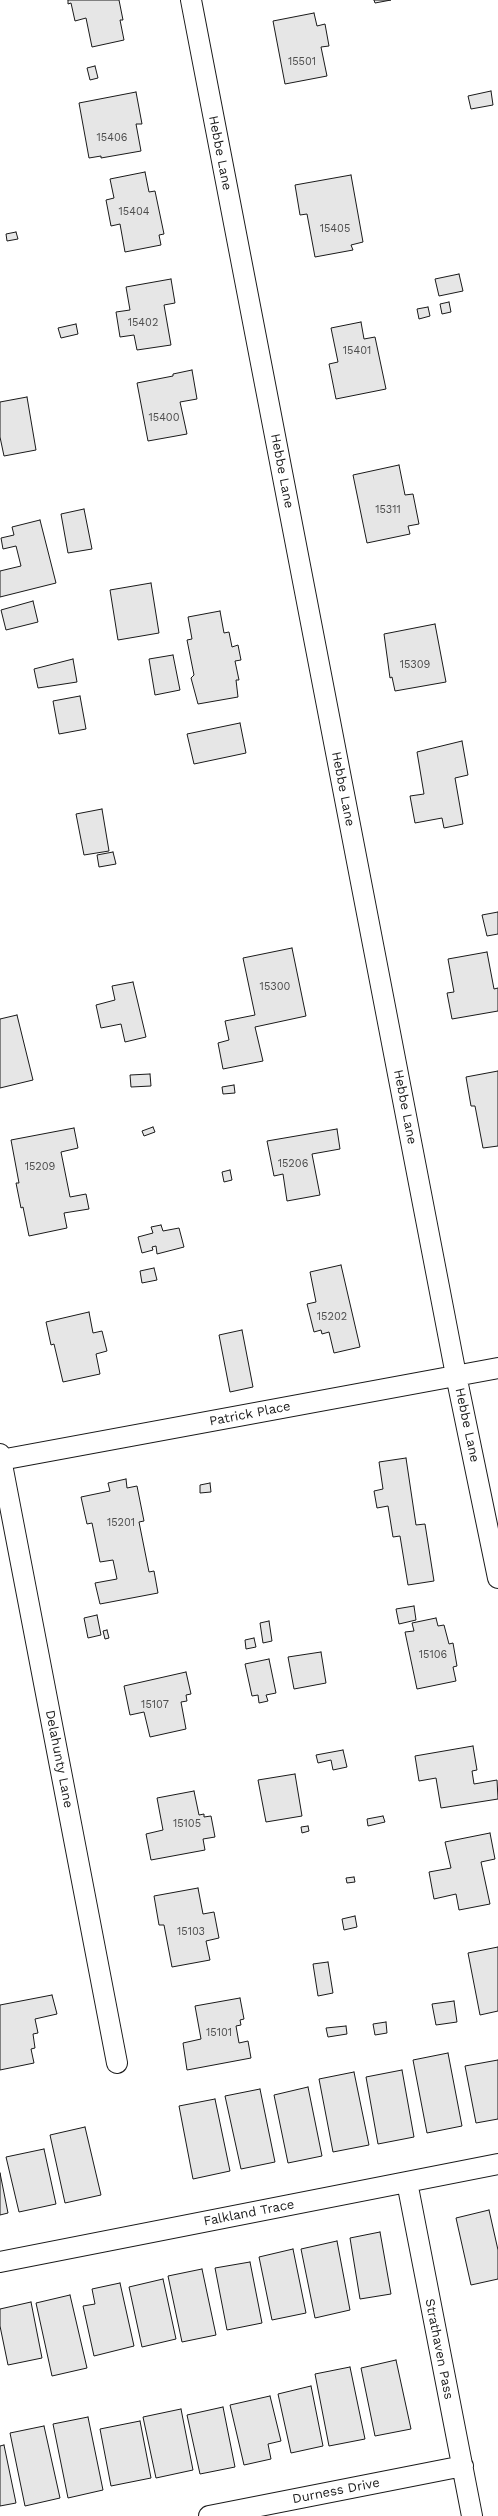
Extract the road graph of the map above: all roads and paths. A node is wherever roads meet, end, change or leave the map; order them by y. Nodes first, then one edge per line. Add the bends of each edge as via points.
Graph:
1 (191, 0) edge
2 (498, 1368) edge
3 (456, 1375) junction
4 (1, 1457) edge
5 (498, 1578) edge
6 (117, 2063) dead end
7 (498, 2164) edge
8 (407, 2182) junction
9 (0, 2262) edge
10 (463, 2466) junction
11 (209, 2516) edge
12 (472, 2516) edge

1 - 3 street, Hebbe Lane
2 - 3 street, Patrick Place
3 - 4 street, Patrick Place
3 - 5 street, Hebbe Lane
4 - 6 street, Delahunty Lane
7 - 8 street, Falkland Trace
8 - 9 street, Falkland Trace
8 - 10 street, Strathaven Pass
10 - 11 street, Durness Drive
10 - 12 street, Strathaven Pass

